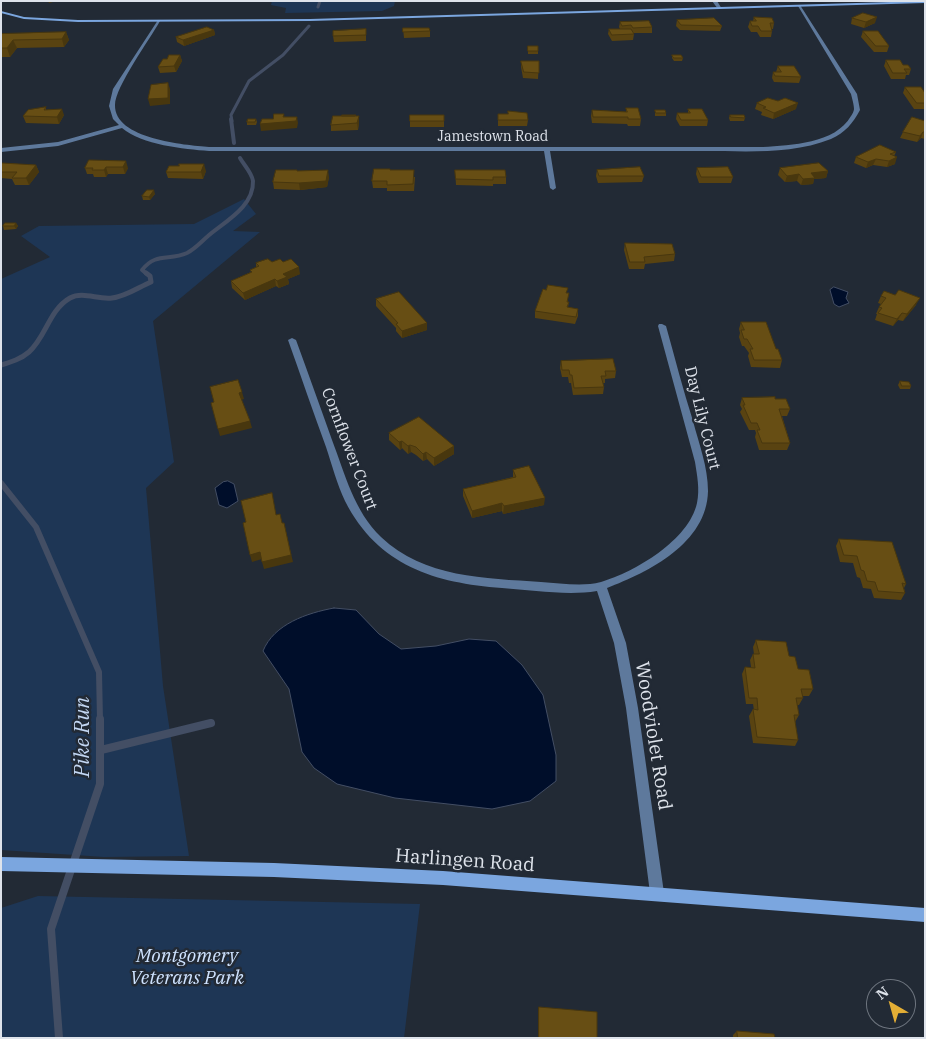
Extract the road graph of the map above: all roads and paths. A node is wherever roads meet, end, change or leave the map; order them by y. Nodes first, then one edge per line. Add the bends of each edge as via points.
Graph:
1 (714, 1) edge
2 (925, 2) edge
3 (800, 6) junction
4 (720, 8) junction
5 (1, 12) edge
6 (158, 21) junction
7 (122, 126) junction
8 (1, 150) edge
9 (547, 150) junction
10 (553, 188) dead end
11 (662, 326) dead end
12 (292, 340) dead end
13 (601, 586) junction
14 (1, 864) edge
15 (657, 893) junction
16 (925, 916) edge

1 - 4 street
2 - 3 street
3 - 4 street
3 - 9 street, Jamestown Road via 857,102 854,117 839,131 801,145 763,149
4 - 6 street via 335,20
5 - 6 street via 42,20
6 - 7 street via 112,97 112,112
7 - 8 street via 58,144
7 - 9 street, Jamestown Road via 159,142 209,149
9 - 10 street
11 - 13 street, Day Lily Court via 701,471 702,504 678,544 659,559
12 - 13 street, Cornflower Court via 349,499 361,522 376,539 418,567 446,576 481,582
13 - 15 street, Woodviolet Road via 620,644 632,708
14 - 15 street, Harlingen Road via 274,870
15 - 16 street, Harlingen Road

